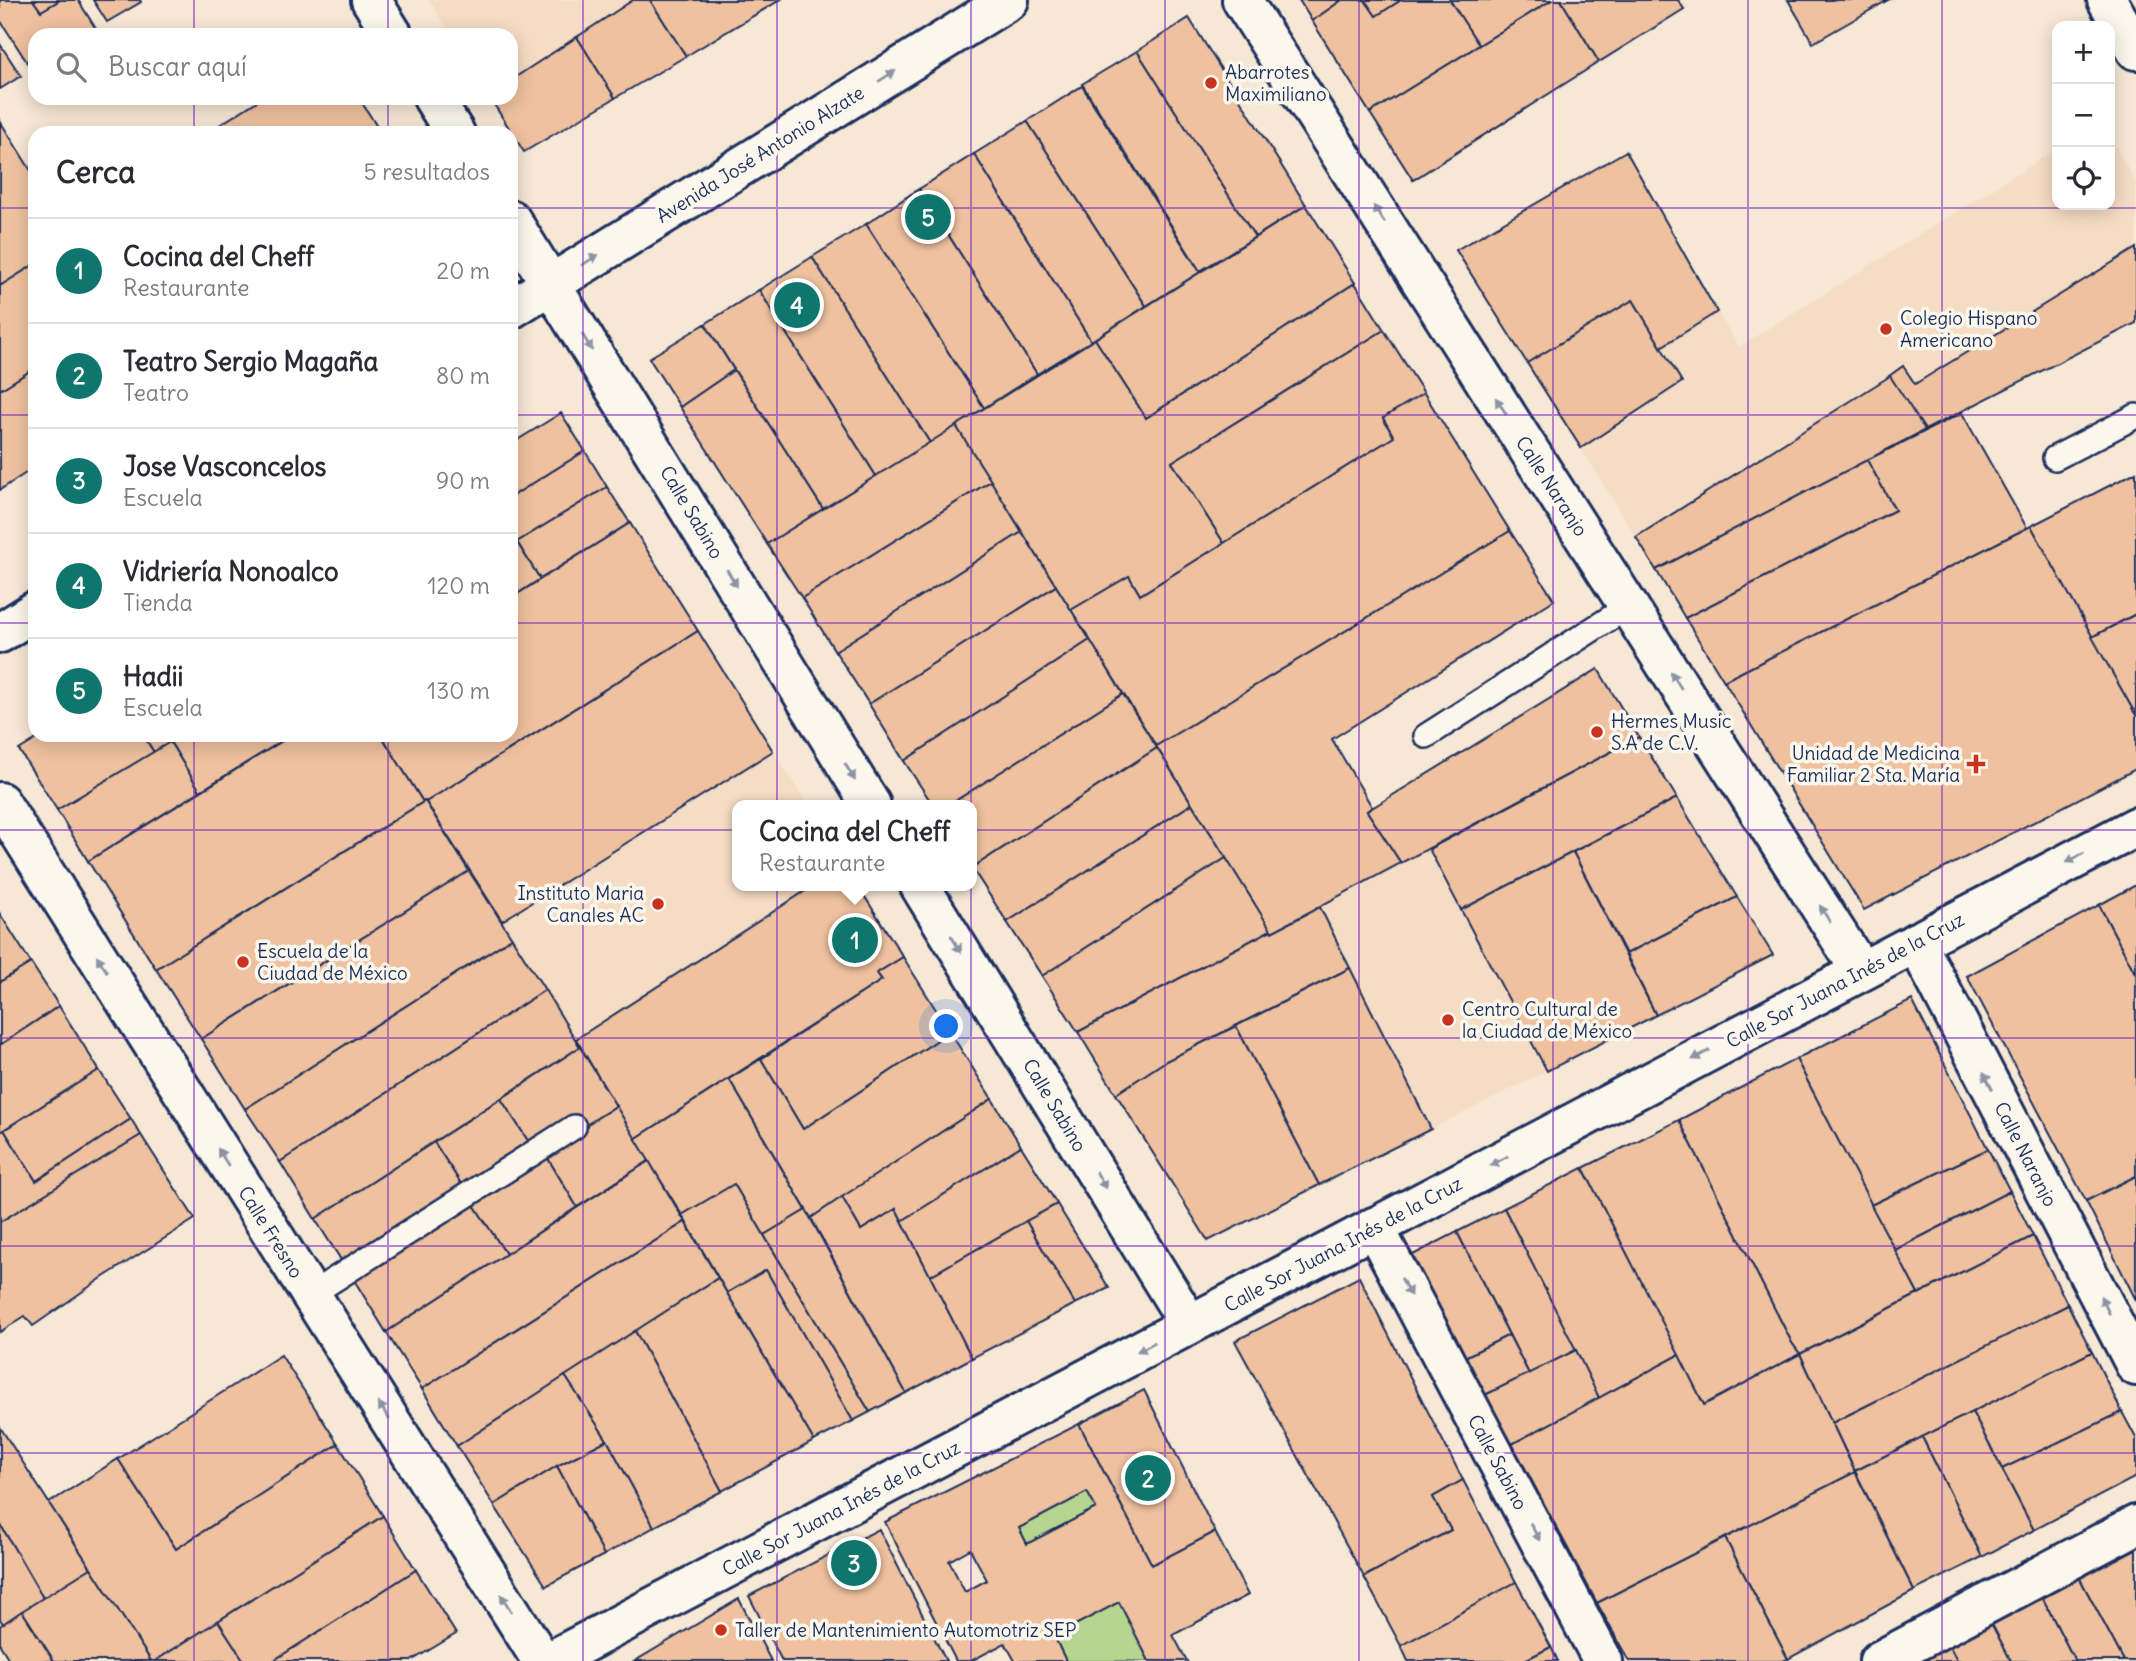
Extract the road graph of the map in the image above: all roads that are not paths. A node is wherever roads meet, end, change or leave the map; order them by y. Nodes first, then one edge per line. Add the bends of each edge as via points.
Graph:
1 (370, 0) edge
2 (1009, 0) edge
3 (1242, 0) edge
4 (2107, 0) edge
5 (388, 28) edge
6 (2136, 50) edge
7 (437, 105) edge
8 (451, 126) edge
9 (518, 231) edge
10 (551, 284) junction
11 (518, 305) edge
12 (2136, 416) edge
13 (2055, 458) dead end
14 (1629, 606) junction
15 (28, 615) edge
16 (0, 633) edge
17 (1426, 736) dead end
18 (868, 800) edge
19 (0, 802) edge
20 (2136, 827) edge
21 (923, 891) edge
22 (1916, 942) junction
23 (1861, 971) junction
24 (574, 1127) dead end
25 (1374, 1227) junction
26 (310, 1295) junction
27 (1189, 1325) junction
28 (2136, 1366) edge
29 (2136, 1525) edge
30 (542, 1661) edge
31 (550, 1661) edge
32 (1603, 1661) edge
33 (1878, 1661) edge

1 - 5 street
10 -> 2 street, Avenida José Antonio Alzate
14 -> 3 street, Calle Naranjo
4 - 6 street
7 - 8 street
9 - 10 street, Calle Sabino
10 - 11 street, Avenida José Antonio Alzate
10 -> 18 street, Calle Sabino
12 - 13 lane
14 - 17 lane
23 -> 14 street, Calle Naranjo
15 - 16 street
26 -> 19 street, Calle Fresno
20 -> 22 street, Calle Sor Juana Inés de la Cruz
21 -> 27 street, Calle Sabino
22 - 23 street, Calle Sor Juana Inés de la Cruz
28 -> 22 street, Calle Naranjo
23 -> 25 street, Calle Sor Juana Inés de la Cruz
24 - 26 lane
25 - 27 street, Calle Sor Juana Inés de la Cruz
25 -> 32 street, Calle Sabino
30 -> 26 street, Calle Fresno
27 -> 31 street, Calle Sor Juana Inés de la Cruz
29 - 33 street

